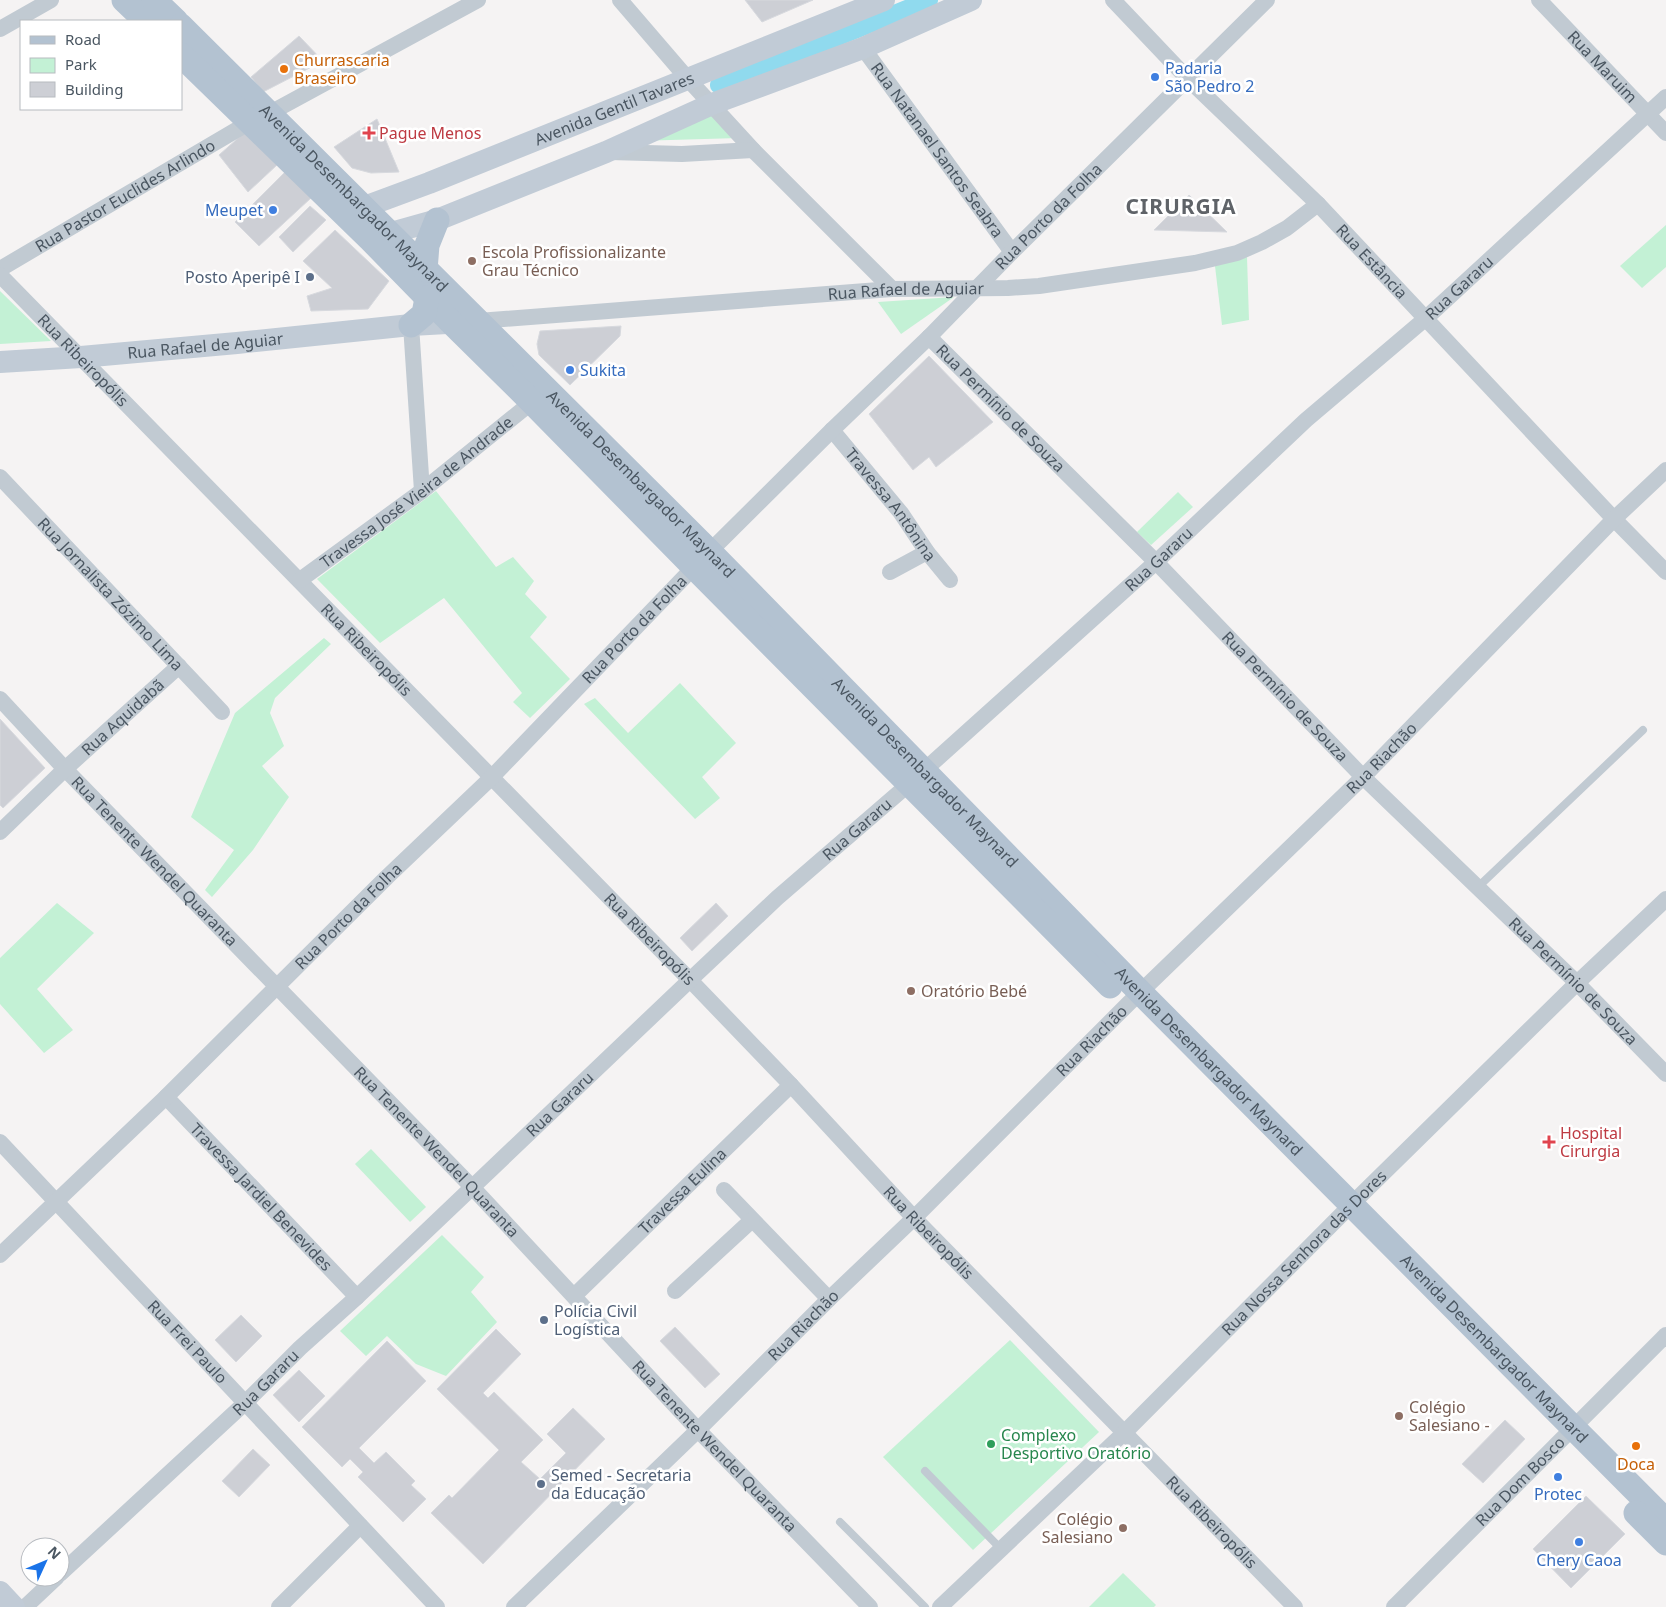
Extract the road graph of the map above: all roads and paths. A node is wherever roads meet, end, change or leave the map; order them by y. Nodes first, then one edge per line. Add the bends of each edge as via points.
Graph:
1 (51, 0) edge
2 (124, 0) edge
3 (154, 0) edge
4 (478, 0) edge
5 (620, 0) edge
6 (884, 0) edge
7 (971, 0) edge
8 (1113, 0) edge
9 (1267, 0) edge
10 (1539, 0) edge
11 (145, 20) edge
12 (175, 20) edge
13 (182, 27) edge
14 (0, 29) edge
15 (863, 48) junction
16 (182, 56) edge
17 (1188, 78) junction
18 (688, 80) junction
19 (1666, 97) edge
20 (710, 102) junction
21 (1648, 114) junction
22 (260, 117) junction
23 (1666, 132) edge
24 (753, 150) junction
25 (606, 152) junction
26 (1318, 204) junction
27 (353, 210) junction
28 (437, 220) junction
29 (380, 236) junction
30 (1012, 252) junction
31 (0, 269) edge
32 (425, 270) junction
33 (0, 275) edge
34 (977, 288) junction
35 (892, 289) junction
36 (427, 298) junction
37 (1425, 319) junction
38 (478, 321) junction
39 (451, 322) junction
40 (411, 325) junction
41 (929, 337) junction
42 (81, 357) junction
43 (0, 362) edge
44 (532, 402) junction
45 (832, 430) junction
46 (1666, 470) edge
47 (0, 477) edge
48 (422, 491) junction
49 (1614, 519) junction
50 (927, 552) junction
51 (702, 560) junction
52 (1156, 562) junction
53 (890, 572) dead end
54 (1666, 572) edge
55 (300, 580) junction
56 (950, 580) dead end
57 (179, 666) junction
58 (0, 699) edge
59 (222, 712) dead end
60 (1643, 730) dead end
61 (65, 769) junction
62 (916, 777) junction
63 (1363, 777) junction
64 (491, 778) junction
65 (0, 832) edge
66 (1478, 887) junction
67 (1666, 898) edge
68 (690, 980) junction
69 (1577, 983) junction
70 (277, 988) junction
71 (1134, 998) junction
72 (1666, 1074) edge
73 (791, 1085) junction
74 (166, 1097) junction
75 (0, 1142) edge
76 (472, 1187) junction
77 (724, 1190) dead end
78 (57, 1202) junction
79 (1346, 1210) junction
80 (914, 1218) junction
81 (752, 1220) junction
82 (0, 1255) edge
83 (675, 1291) dead end
84 (357, 1296) junction
85 (574, 1296) junction
86 (829, 1299) junction
87 (1666, 1335) edge
88 (245, 1404) junction
89 (698, 1430) junction
90 (1125, 1432) junction
91 (1568, 1432) junction
92 (925, 1471) dead end
93 (1666, 1521) edge
94 (840, 1522) dead end
95 (360, 1526) junction
96 (1666, 1543) edge
97 (1001, 1549) junction
98 (70, 1566) edge
99 (47, 1587) edge
100 (0, 1592) edge
101 (14, 1607) edge
102 (25, 1607) edge
103 (278, 1607) edge
104 (437, 1607) edge
105 (514, 1607) edge
106 (870, 1607) edge
107 (925, 1607) edge
108 (940, 1607) edge
109 (1296, 1607) edge
110 (1394, 1607) edge

1 - 14 street
2 - 11 main road
3 - 12 main road
4 - 22 street, Rua Pastor Euclides Arlindo
5 - 18 street
6 - 18 main road, Avenida Gentil Tavares
7 - 15 main road, Avenida Gentil Tavares
8 - 17 street, Rua Estância
9 - 17 street, Rua Porto da Folha
10 - 21 street, Rua Maruim
13 - 22 main road, Avenida Desembargador Maynard
15 - 20 main road, Avenida Gentil Tavares
15 - 30 street, Rua Natanael Santos Seabra
16 - 22 main road, Avenida Desembargador Maynard
17 - 26 street, Rua Estância
17 - 30 street, Rua Porto da Folha
18 - 20 street
18 - 27 main road, Avenida Gentil Tavares
19 - 21 street, Rua Gararu
20 - 24 street
20 - 25 main road, Avenida Gentil Tavares
21 - 23 street, Rua Maruim
21 - 37 street, Rua Gararu
22 - 27 main road, Avenida Desembargador Maynard
22 - 31 street, Rua Pastor Euclides Arlindo
24 - 25 street, Avenida Gentil Tavares via 682,154
24 - 35 street
25 - 28 main road, Avenida Gentil Tavares
26 - 34 street, Rua Rafael de Aguiar via 1287,228 1237,253 1195,263 1039,286
26 - 37 street, Rua Estância
27 - 29 main road, Avenida Desembargador Maynard
28 - 29 main road, Avenida Gentil Tavares
28 - 32 main road via 426,244
29 - 32 main road, Avenida Desembargador Maynard
29 - 36 main road, Avenida Desembargador Maynard
30 - 34 street, Rua Porto da Folha
32 - 38 main road, Avenida Desembargador Maynard
33 - 42 street, Rua Ribeiropólis
34 - 35 street, Rua Rafael de Aguiar
34 - 41 street, Rua Porto da Folha
35 - 38 street, Rua Rafael de Aguiar
36 - 39 main road, Avenida Desembargador Maynard
36 - 40 main road via 424,314
37 - 49 street, Rua Estância
37 - 52 street, Rua Gararu via 1306,420
38 - 39 main road, Rua Rafael de Aguiar
38 - 51 main road, Avenida Desembargador Maynard
39 - 40 main road, Rua Rafael de Aguiar
39 - 44 main road, Avenida Desembargador Maynard
40 - 42 main road, Rua Rafael de Aguiar
40 - 48 street
41 - 45 street, Rua Porto da Folha
41 - 52 street, Rua Permínio de Souza
42 - 43 main road, Rua Rafael de Aguiar
42 - 55 street, Rua Ribeiropólis
44 - 48 street, Travessa José Vieira de Andrade
44 - 51 main road, Avenida Desembargador Maynard
45 - 50 street, Travessa Antônina via 901,513
45 - 51 street, Rua Porto da Folha
46 - 49 street, Rua Riachão
47 - 57 street, Rua Jornalista Zózimo Lima
48 - 55 street, Travessa José Vieira de Andrade
49 - 54 street, Rua Estância
49 - 63 street, Rua Riachão
50 - 53 street
50 - 56 street, Travessa Antônina
51 - 62 main road, Avenida Desembargador Maynard
51 - 64 street, Rua Porto da Folha
52 - 62 street, Rua Gararu
52 - 63 street, Rua Permínio de Souza
55 - 64 street, Rua Ribeiropólis
57 - 59 street, Rua Jornalista Zózimo Lima
57 - 61 street, Rua Aquidabã
58 - 61 street, Rua Tenente Wendel Quaranta
60 - 66 lane
61 - 65 street, Rua Aquidabã
61 - 70 street, Rua Tenente Wendel Quaranta
62 - 68 street, Rua Gararu via 777,898
62 - 71 main road, Avenida Desembargador Maynard
63 - 66 street, Rua Permínio de Souza
63 - 71 street, Rua Riachão
64 - 68 street, Rua Ribeiropólis
64 - 70 street, Rua Porto da Folha
66 - 69 street, Rua Permínio de Souza
67 - 69 street, Rua Nossa Senhora das Dores
68 - 73 street, Rua Ribeiropólis
68 - 76 street, Rua Gararu
69 - 72 street, Rua Permínio de Souza
69 - 79 street, Rua Nossa Senhora das Dores
70 - 74 street, Rua Porto da Folha
70 - 76 street, Rua Tenente Wendel Quaranta
71 - 79 main road, Avenida Desembargador Maynard
71 - 80 street, Rua Riachão
73 - 80 street, Rua Ribeiropólis
73 - 85 street, Travessa Eulina
74 - 78 street, Rua Porto da Folha
74 - 84 street, Travessa Jardiel Benevides
75 - 78 street, Rua Frei Paulo
76 - 84 street, Rua Gararu
76 - 85 street, Rua Tenente Wendel Quaranta
77 - 81 street
78 - 82 street, Rua Porto da Folha
78 - 88 street, Rua Frei Paulo
79 - 90 street, Rua Nossa Senhora das Dores
79 - 91 main road, Avenida Desembargador Maynard
80 - 86 street, Rua Riachão
80 - 90 street, Rua Ribeiropólis
81 - 83 street
81 - 86 street
84 - 88 street, Rua Gararu
85 - 89 street, Rua Tenente Wendel Quaranta
86 - 89 street, Rua Riachão
87 - 91 street, Rua Dom Bosco
88 - 95 street, Rua Frei Paulo
88 - 98 street, Rua Gararu
89 - 105 street, Rua Riachão
89 - 106 street, Rua Tenente Wendel Quaranta
90 - 97 street, Rua Nossa Senhora das Dores
90 - 109 street, Rua Ribeiropólis
91 - 93 main road, Avenida Desembargador Maynard
91 - 96 main road, Avenida Desembargador Maynard
91 - 110 street, Rua Dom Bosco
92 - 97 lane
94 - 107 lane
95 - 103 street
95 - 104 street, Rua Frei Paulo
97 - 108 street, Rua Nossa Senhora das Dores
99 - 102 street, Rua Gararu
100 - 101 main road

